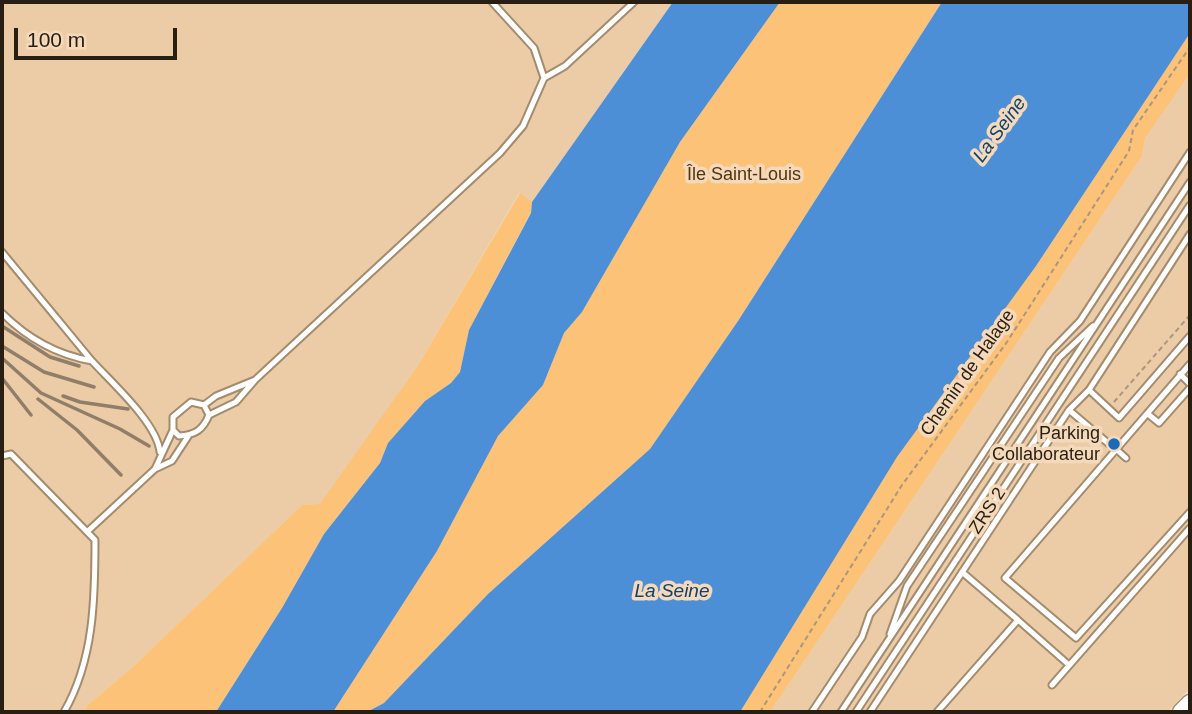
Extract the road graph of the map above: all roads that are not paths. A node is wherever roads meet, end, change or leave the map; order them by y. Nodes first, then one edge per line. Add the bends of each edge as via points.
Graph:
1 (492, 2) edge
2 (634, 2) edge
3 (544, 78) junction
4 (1190, 152) edge
5 (1190, 181) edge
6 (1190, 205) edge
7 (1190, 234) edge
8 (2, 253) edge
9 (2, 313) edge
10 (1098, 322) junction
11 (1190, 336) edge
12 (92, 361) junction
13 (1190, 365) edge
14 (1180, 374) junction
15 (255, 380) junction
16 (1190, 386) edge
17 (1089, 390) junction
18 (204, 405) junction
19 (1069, 410) junction
20 (1147, 414) junction
21 (209, 415) junction
22 (173, 430) junction
23 (189, 435) junction
24 (1110, 444) dead end
25 (1116, 449) junction
26 (161, 455) junction
27 (2, 456) edge
28 (1126, 458) dead end
29 (155, 469) junction
30 (1190, 512) edge
31 (1190, 528) edge
32 (88, 531) junction
33 (962, 572) junction
34 (1018, 620) junction
35 (888, 641) junction
36 (1069, 665) junction
37 (1052, 685) dead end
38 (1190, 703) edge
39 (64, 712) edge
40 (812, 712) edge
41 (841, 712) edge
42 (856, 712) edge
43 (870, 712) edge
44 (937, 712) edge
45 (1181, 712) edge

1 - 3 lane via 534,48
2 - 3 lane via 565,66
3 - 15 lane via 523,125 500,153
4 - 40 lane via 1080,321 1054,346 899,581 870,614 862,637
5 - 10 lane, ZRS 2
6 - 42 lane, ZRS 2
7 - 17 lane
8 - 12 lane
9 - 12 lane via 22,332 71,357
10 - 35 lane, ZRS 2
10 - 35 lane, ZRS 2 via 1059,358 907,586
11 - 17 lane via 1119,418
12 - 26 lane via 137,412 159,442
13 - 14 lane
14 - 16 lane
14 - 20 lane
15 - 18 lane
15 - 21 lane via 236,402
16 - 20 lane via 1159,423
17 - 19 lane
18 - 21 lane
18 - 22 lane via 191,402 180,408 173,417
19 - 24 lane
19 - 33 lane
20 - 25 lane
21 - 23 lane via 205,426
22 - 23 lane via 179,436
22 - 26 lane
23 - 29 lane via 172,461
25 - 28 lane
25 - 30 lane via 1005,578 1076,639
26 - 29 lane
27 - 32 lane via 11,454
29 - 32 lane
31 - 36 lane
32 - 39 lane via 95,540 95,599 82,673
33 - 34 lane
33 - 43 lane
34 - 36 lane
34 - 44 lane
35 - 41 lane, ZRS 2
36 - 37 lane
38 - 45 main road

